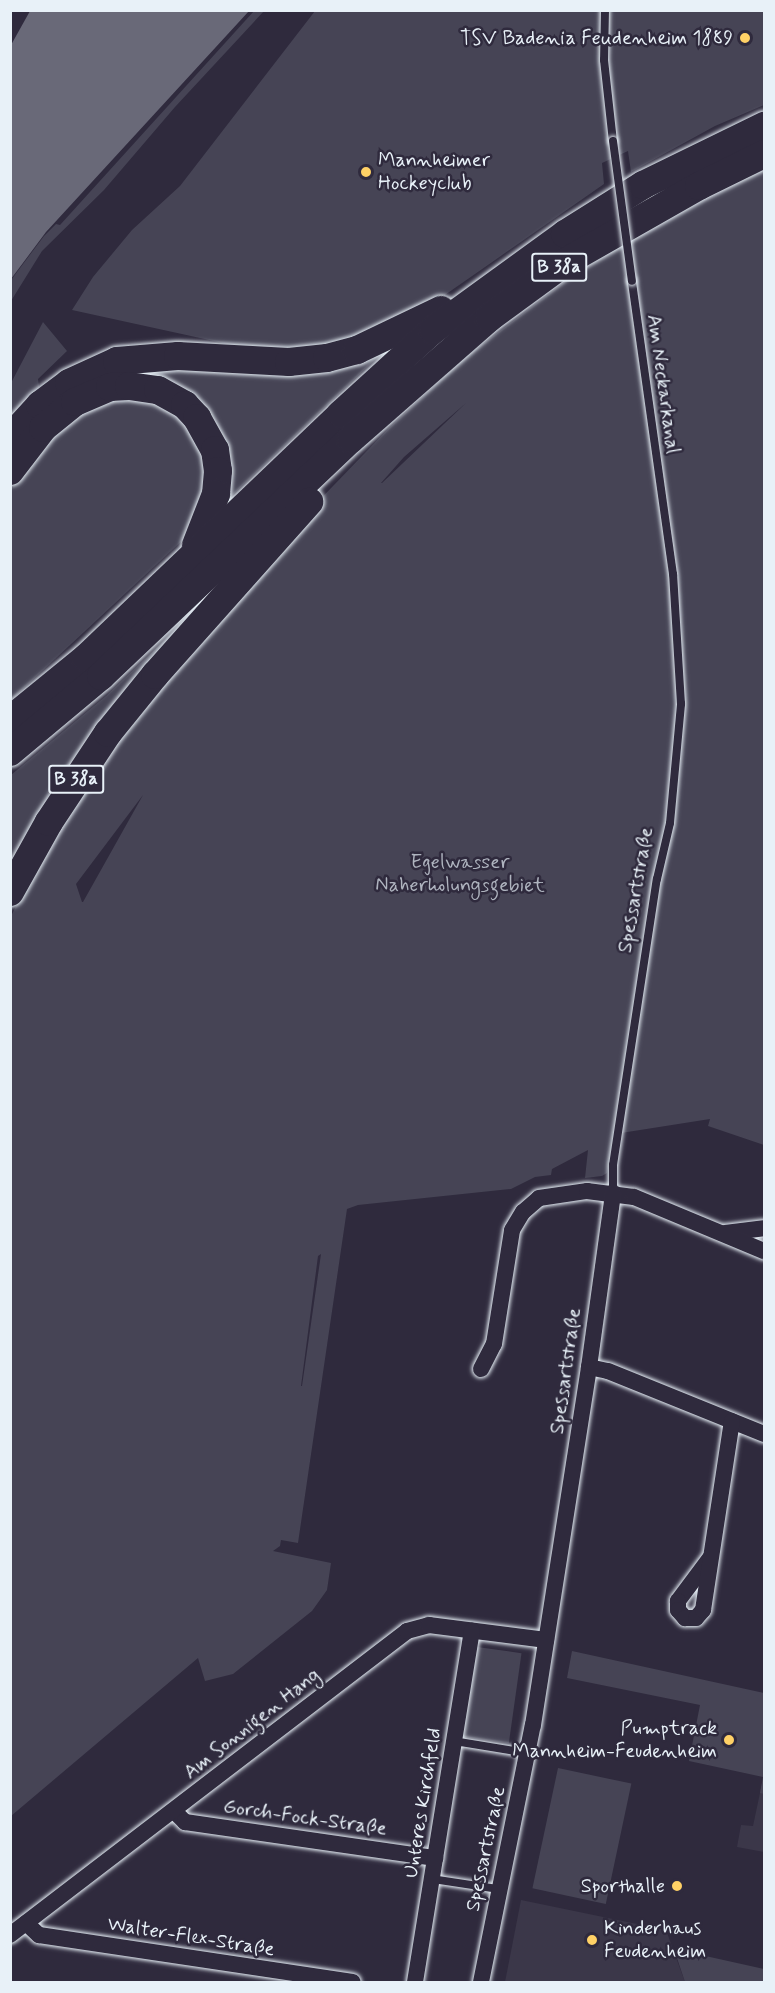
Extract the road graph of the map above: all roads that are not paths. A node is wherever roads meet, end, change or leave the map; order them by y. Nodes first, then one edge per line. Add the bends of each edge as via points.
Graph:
1 (605, 10) edge
2 (765, 126) edge
3 (765, 154) edge
4 (482, 294) junction
5 (377, 415) junction
6 (10, 438) edge
7 (10, 471) edge
8 (188, 561) junction
9 (10, 720) edge
10 (10, 752) edge
11 (677, 763) joint
12 (10, 892) edge
13 (613, 1193) junction
14 (765, 1228) edge
15 (724, 1233) junction
16 (765, 1251) edge
17 (590, 1367) junction
18 (481, 1369) dead end
19 (732, 1421) junction
20 (765, 1434) edge
21 (710, 1558) dead end
22 (472, 1631) junction
23 (546, 1640) junction
24 (454, 1741) junction
25 (527, 1753) junction
26 (174, 1811) junction
27 (435, 1858) junction
28 (432, 1879) junction
29 (498, 1889) junction
30 (26, 1923) junction
31 (10, 1935) edge
32 (353, 1983) edge
33 (415, 1983) edge
34 (481, 1983) edge

1 - 11 lane, Am Neckarkanal, bridge via 604,60 613,141 674,585 681,704
2 - 4 highway, B 38a via 643,185 565,234
3 - 5 highway, B 38a via 699,186 567,261 489,318
4 - 6 highway, B 38a via 357,350 327,358 289,363 178,356 117,361 69,382 40,405
4 - 8 highway, B 38a via 433,330 349,406
5 - 10 highway, B 38a via 101,676
5 - 12 highway, B 38a via 351,457 155,675 108,733 49,822
7 - 8 highway, B 38a via 44,428 92,393 129,386 170,395 191,411 207,433 218,471 210,513
8 - 9 highway, B 38a via 86,657
11 - 13 lane, Spessartstraße via 613,1166
13 - 15 street via 634,1197
13 - 17 street, Spessartstraße
13 - 18 street via 566,1193 539,1198 523,1212 512,1230 494,1344
14 - 15 street
15 - 16 street
17 - 19 street
17 - 23 street, Spessartstraße
19 - 20 street
19 - 21 street
22 - 23 street, Am Sonnigen Hang
22 - 24 street, Unteres Kirchfeld
22 - 26 street, Am Sonnigen Hang via 429,1625 407,1631
23 - 25 street, Spessartstraße
24 - 25 lane
24 - 27 street, Unteres Kirchfeld
25 - 29 street, Spessartstraße
26 - 27 street, Gorch-Fock-Straße via 185,1822
26 - 30 street, Am Sonnigen Hang
27 - 28 street, Unteres Kirchfeld
28 - 29 lane
28 - 33 street, Unteres Kirchfeld
29 - 34 street, Spessartstraße
30 - 31 street, Am Sonnigen Hang
30 - 32 street, Walter-Flex-Straße via 39,1935

